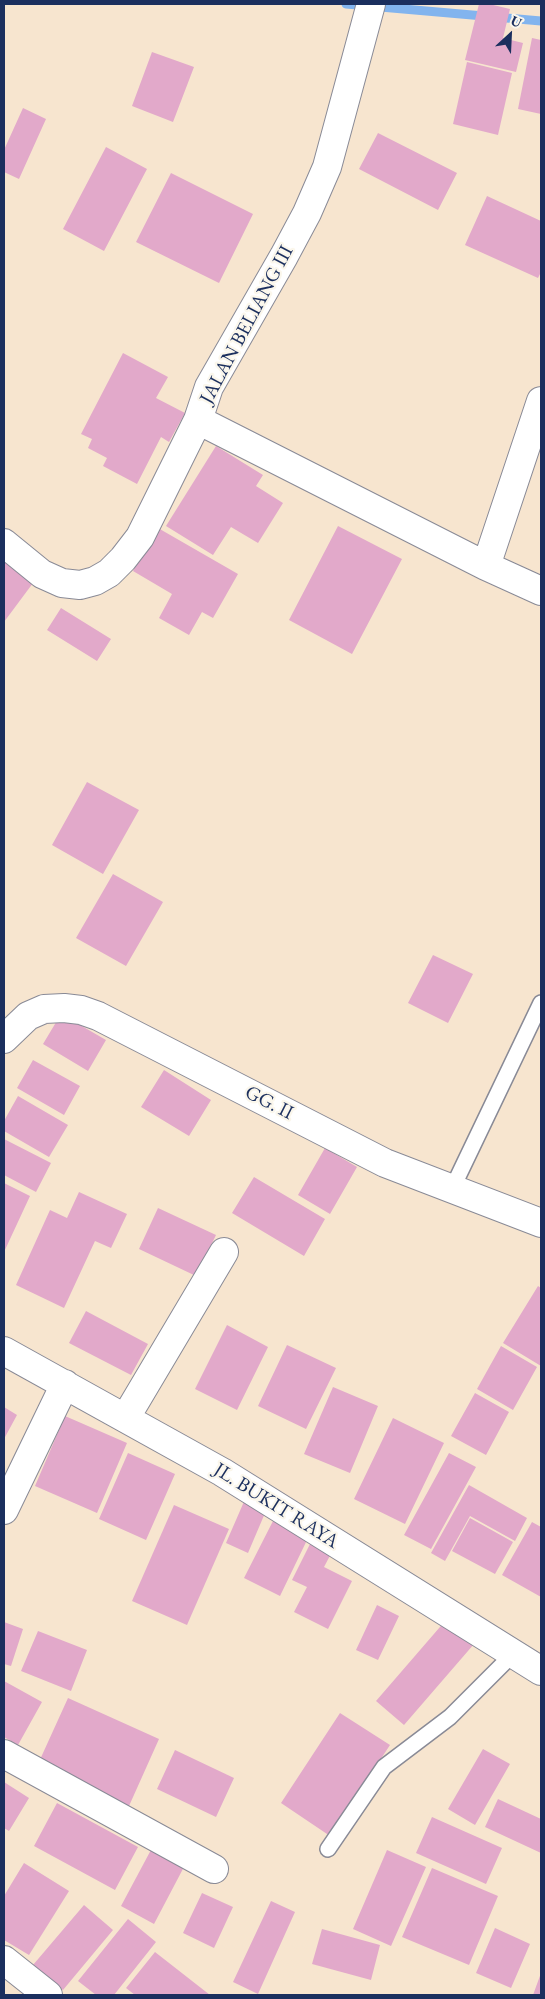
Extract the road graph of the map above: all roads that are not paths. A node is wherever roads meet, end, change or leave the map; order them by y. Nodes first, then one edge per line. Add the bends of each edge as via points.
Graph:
1 (372, 4) edge
2 (541, 401) edge
3 (198, 420) junction
4 (4, 543) edge
5 (486, 566) junction
6 (541, 591) edge
7 (541, 1003) edge
8 (4, 1039) edge
9 (452, 1189) junction
10 (541, 1223) edge
11 (224, 1252) dead end
12 (4, 1351) edge
13 (65, 1384) junction
14 (126, 1418) junction
15 (4, 1510) edge
16 (512, 1654) junction
17 (541, 1671) edge
18 (4, 1754) edge
19 (328, 1849) dead end
20 (214, 1869) dead end
21 (4, 1960) edge
22 (48, 1995) edge

1 - 3 street, JALAN BELIANG III via 327,167 284,256 209,387
2 - 5 street
3 - 4 street, JALAN BELIANG III via 140,537 109,573 95,582 80,586 62,583 42,574
3 - 5 street
5 - 6 street
7 - 9 lane
8 - 9 street, GG. II via 28,1016 44,1009 64,1008 98,1016 385,1163
9 - 10 street, GG. II
11 - 14 street
12 - 13 street, JL. BUKIT RAYA
13 - 14 street, JL. BUKIT RAYA
13 - 15 street
14 - 16 street, JL. BUKIT RAYA via 222,1472
16 - 17 street, JL. BUKIT RAYA
16 - 19 lane via 450,1717 384,1767
18 - 20 street
21 - 22 street

